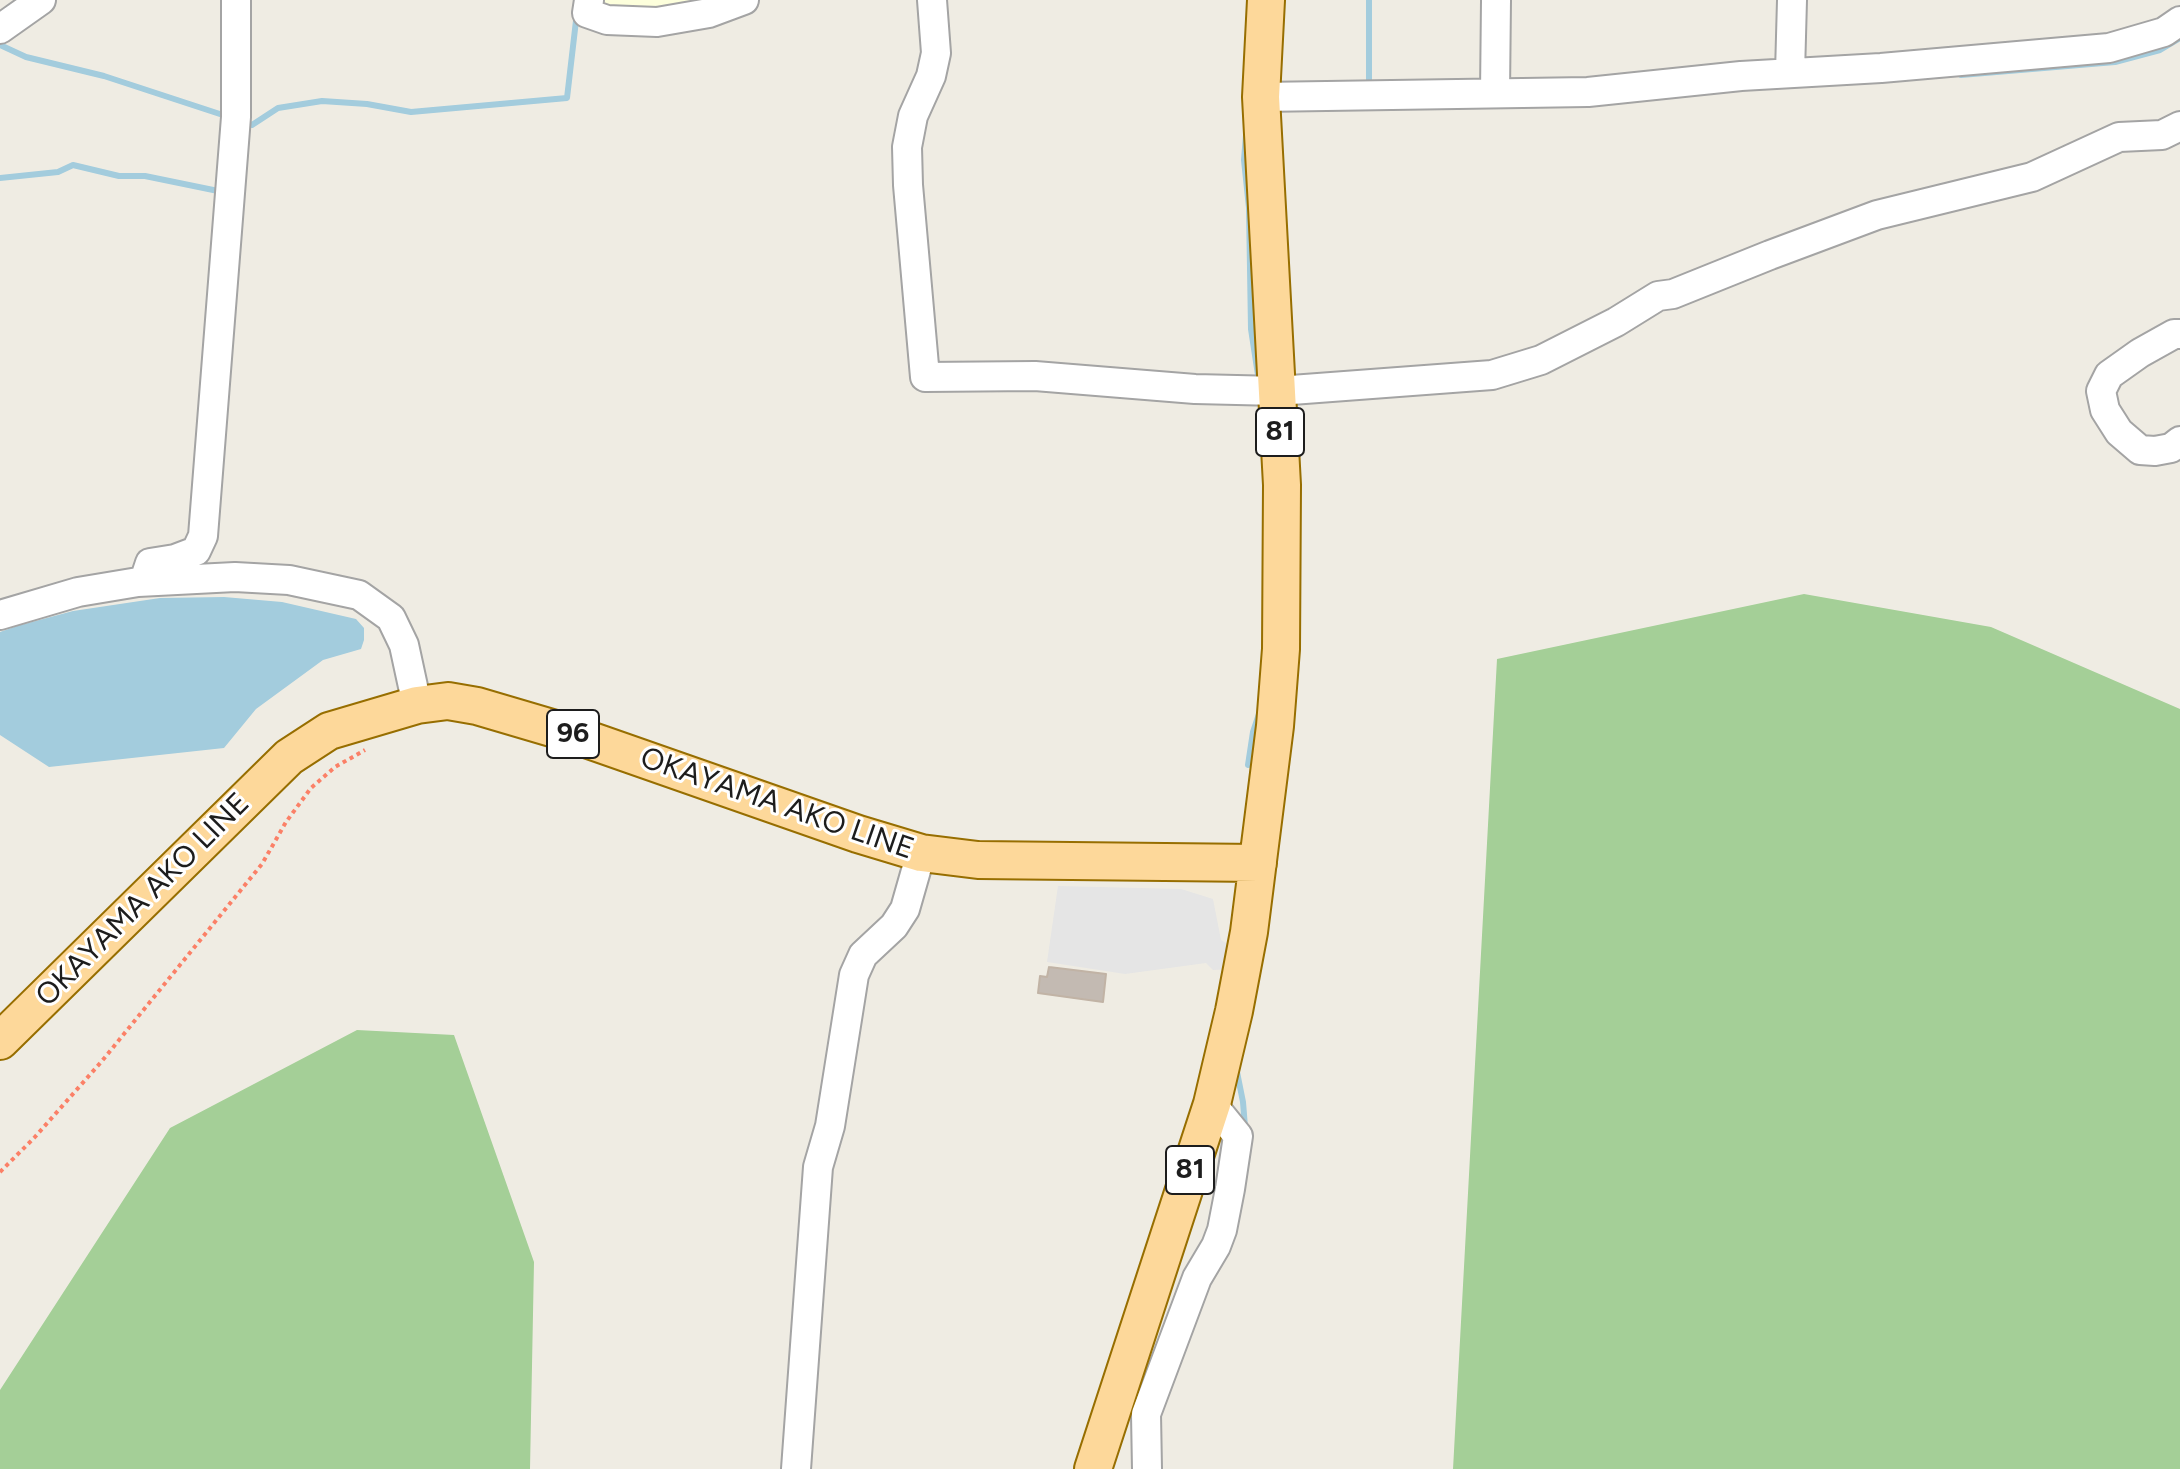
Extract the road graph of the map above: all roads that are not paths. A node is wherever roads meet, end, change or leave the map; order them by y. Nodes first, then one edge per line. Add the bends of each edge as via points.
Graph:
1 (41, 0) edge
2 (236, 0) edge
3 (589, 0) edge
4 (744, 0) edge
5 (932, 0) edge
6 (1266, 0) edge
7 (1496, 0) edge
8 (1792, 0) edge
9 (2178, 14) edge
10 (0, 29) edge
11 (1790, 73) junction
12 (1495, 85) junction
13 (1261, 97) junction
14 (2180, 126) edge
15 (2180, 334) edge
16 (1278, 391) junction
17 (2180, 441) edge
18 (144, 581) junction
19 (0, 615) edge
20 (417, 705) junction
21 (921, 853) junction
22 (1258, 863) junction
23 (0, 1041) edge
24 (1212, 1104) junction
25 (796, 1469) edge
26 (1093, 1469) edge
27 (1147, 1469) edge

1 - 10 street
2 - 18 street via 236,119 203,536 196,551 150,563
3 - 4 street via 587,13 607,20 657,22 709,13
5 - 16 street via 936,53 907,147 925,377 1035,376
6 - 13 main road, 81
7 - 12 street
8 - 11 street
9 - 11 street via 2164,32 2109,48
11 - 12 street via 1588,92
12 - 13 street
13 - 16 main road, 81
14 - 16 street via 2162,135 2119,137 2032,177 1877,215 1658,296 1541,360 1492,375
15 - 17 street via 2109,375 2101,391 2119,432 2140,450 2171,448
16 - 22 main road, 81 via 1281,649
18 - 19 street via 78,592
18 - 20 street via 289,580 359,595 391,618 404,645
20 - 21 main road, OKAYAMA AKO LINE / 96 via 448,701 572,734
20 - 23 main road, OKAYAMA AKO LINE / 96 via 329,731 289,757
21 - 22 main road, OKAYAMA AKO LINE / 96 via 978,860
21 - 25 street via 905,909 863,955 854,975 830,1126 818,1167
22 - 24 main road, 81 via 1234,1011
24 - 26 main road, 81
24 - 27 street via 1238,1136 1228,1203 1216,1246 1197,1278 1146,1414

